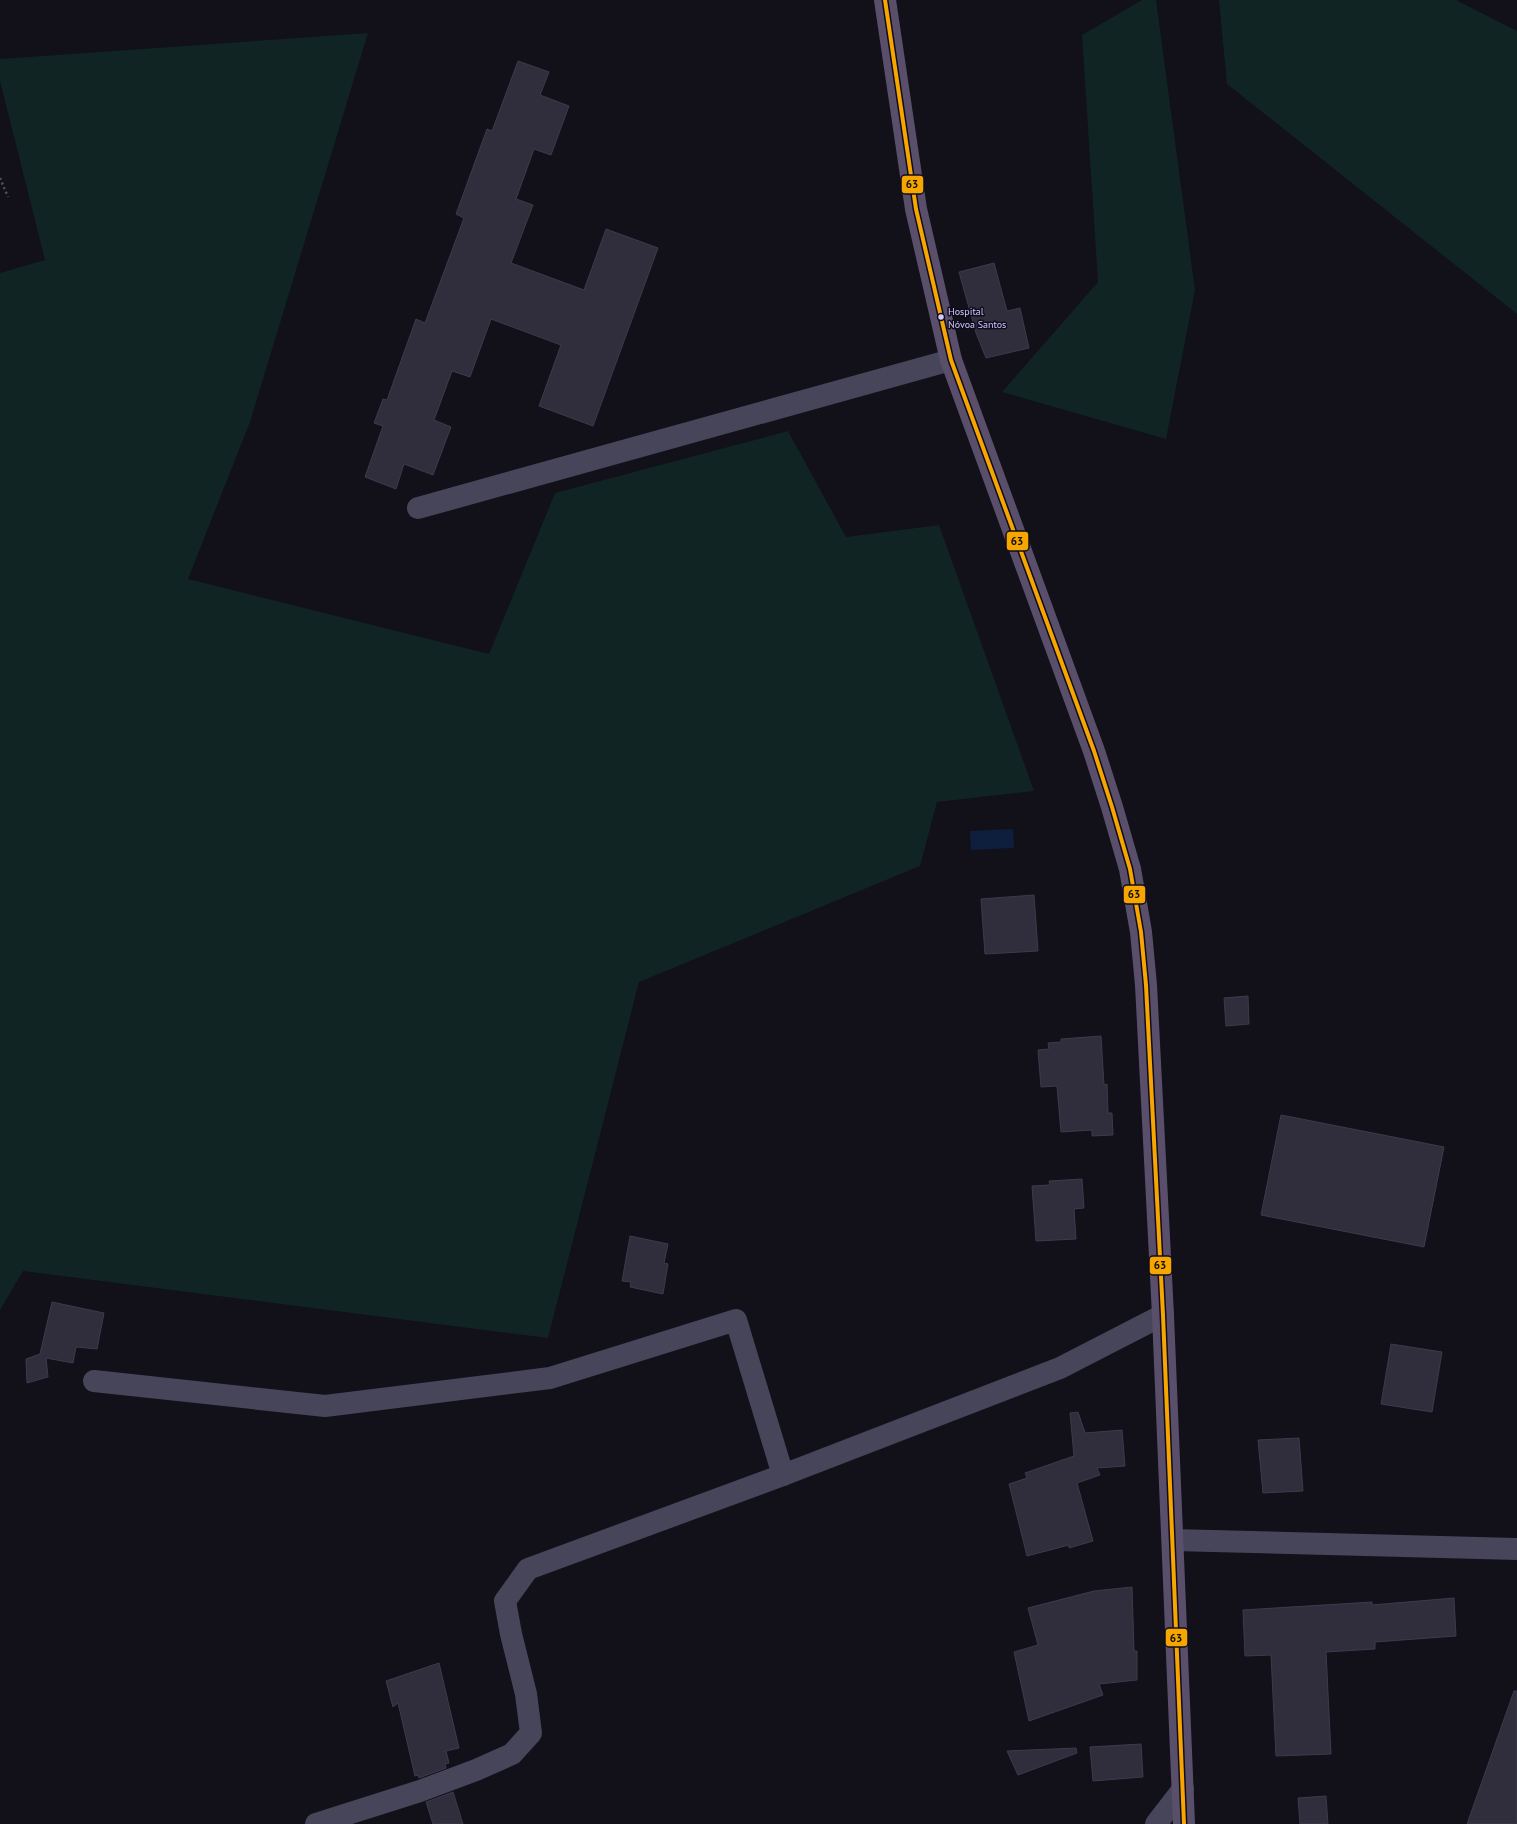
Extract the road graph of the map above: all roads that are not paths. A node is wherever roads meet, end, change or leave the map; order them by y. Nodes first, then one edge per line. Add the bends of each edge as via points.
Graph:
1 (885, 0) edge
2 (951, 360) junction
3 (418, 508) dead end
4 (1163, 1315) junction
5 (94, 1381) dead end
6 (783, 1475) junction
7 (1173, 1540) junction
8 (1517, 1549) edge
9 (1183, 1789) junction
10 (316, 1824) edge
11 (1156, 1824) edge
12 (1184, 1824) edge

1 - 2 main road via 916,209
2 - 3 street
2 - 4 main road via 1094,751 1130,869 1141,932 1146,986
4 - 6 street via 1060,1368
4 - 7 main road
5 - 6 street via 325,1406 550,1378 736,1320
6 - 10 street via 528,1569 506,1601 511,1634 526,1694 531,1733 512,1754 476,1770
7 - 8 street
7 - 9 main road
9 - 11 street
9 - 12 main road

